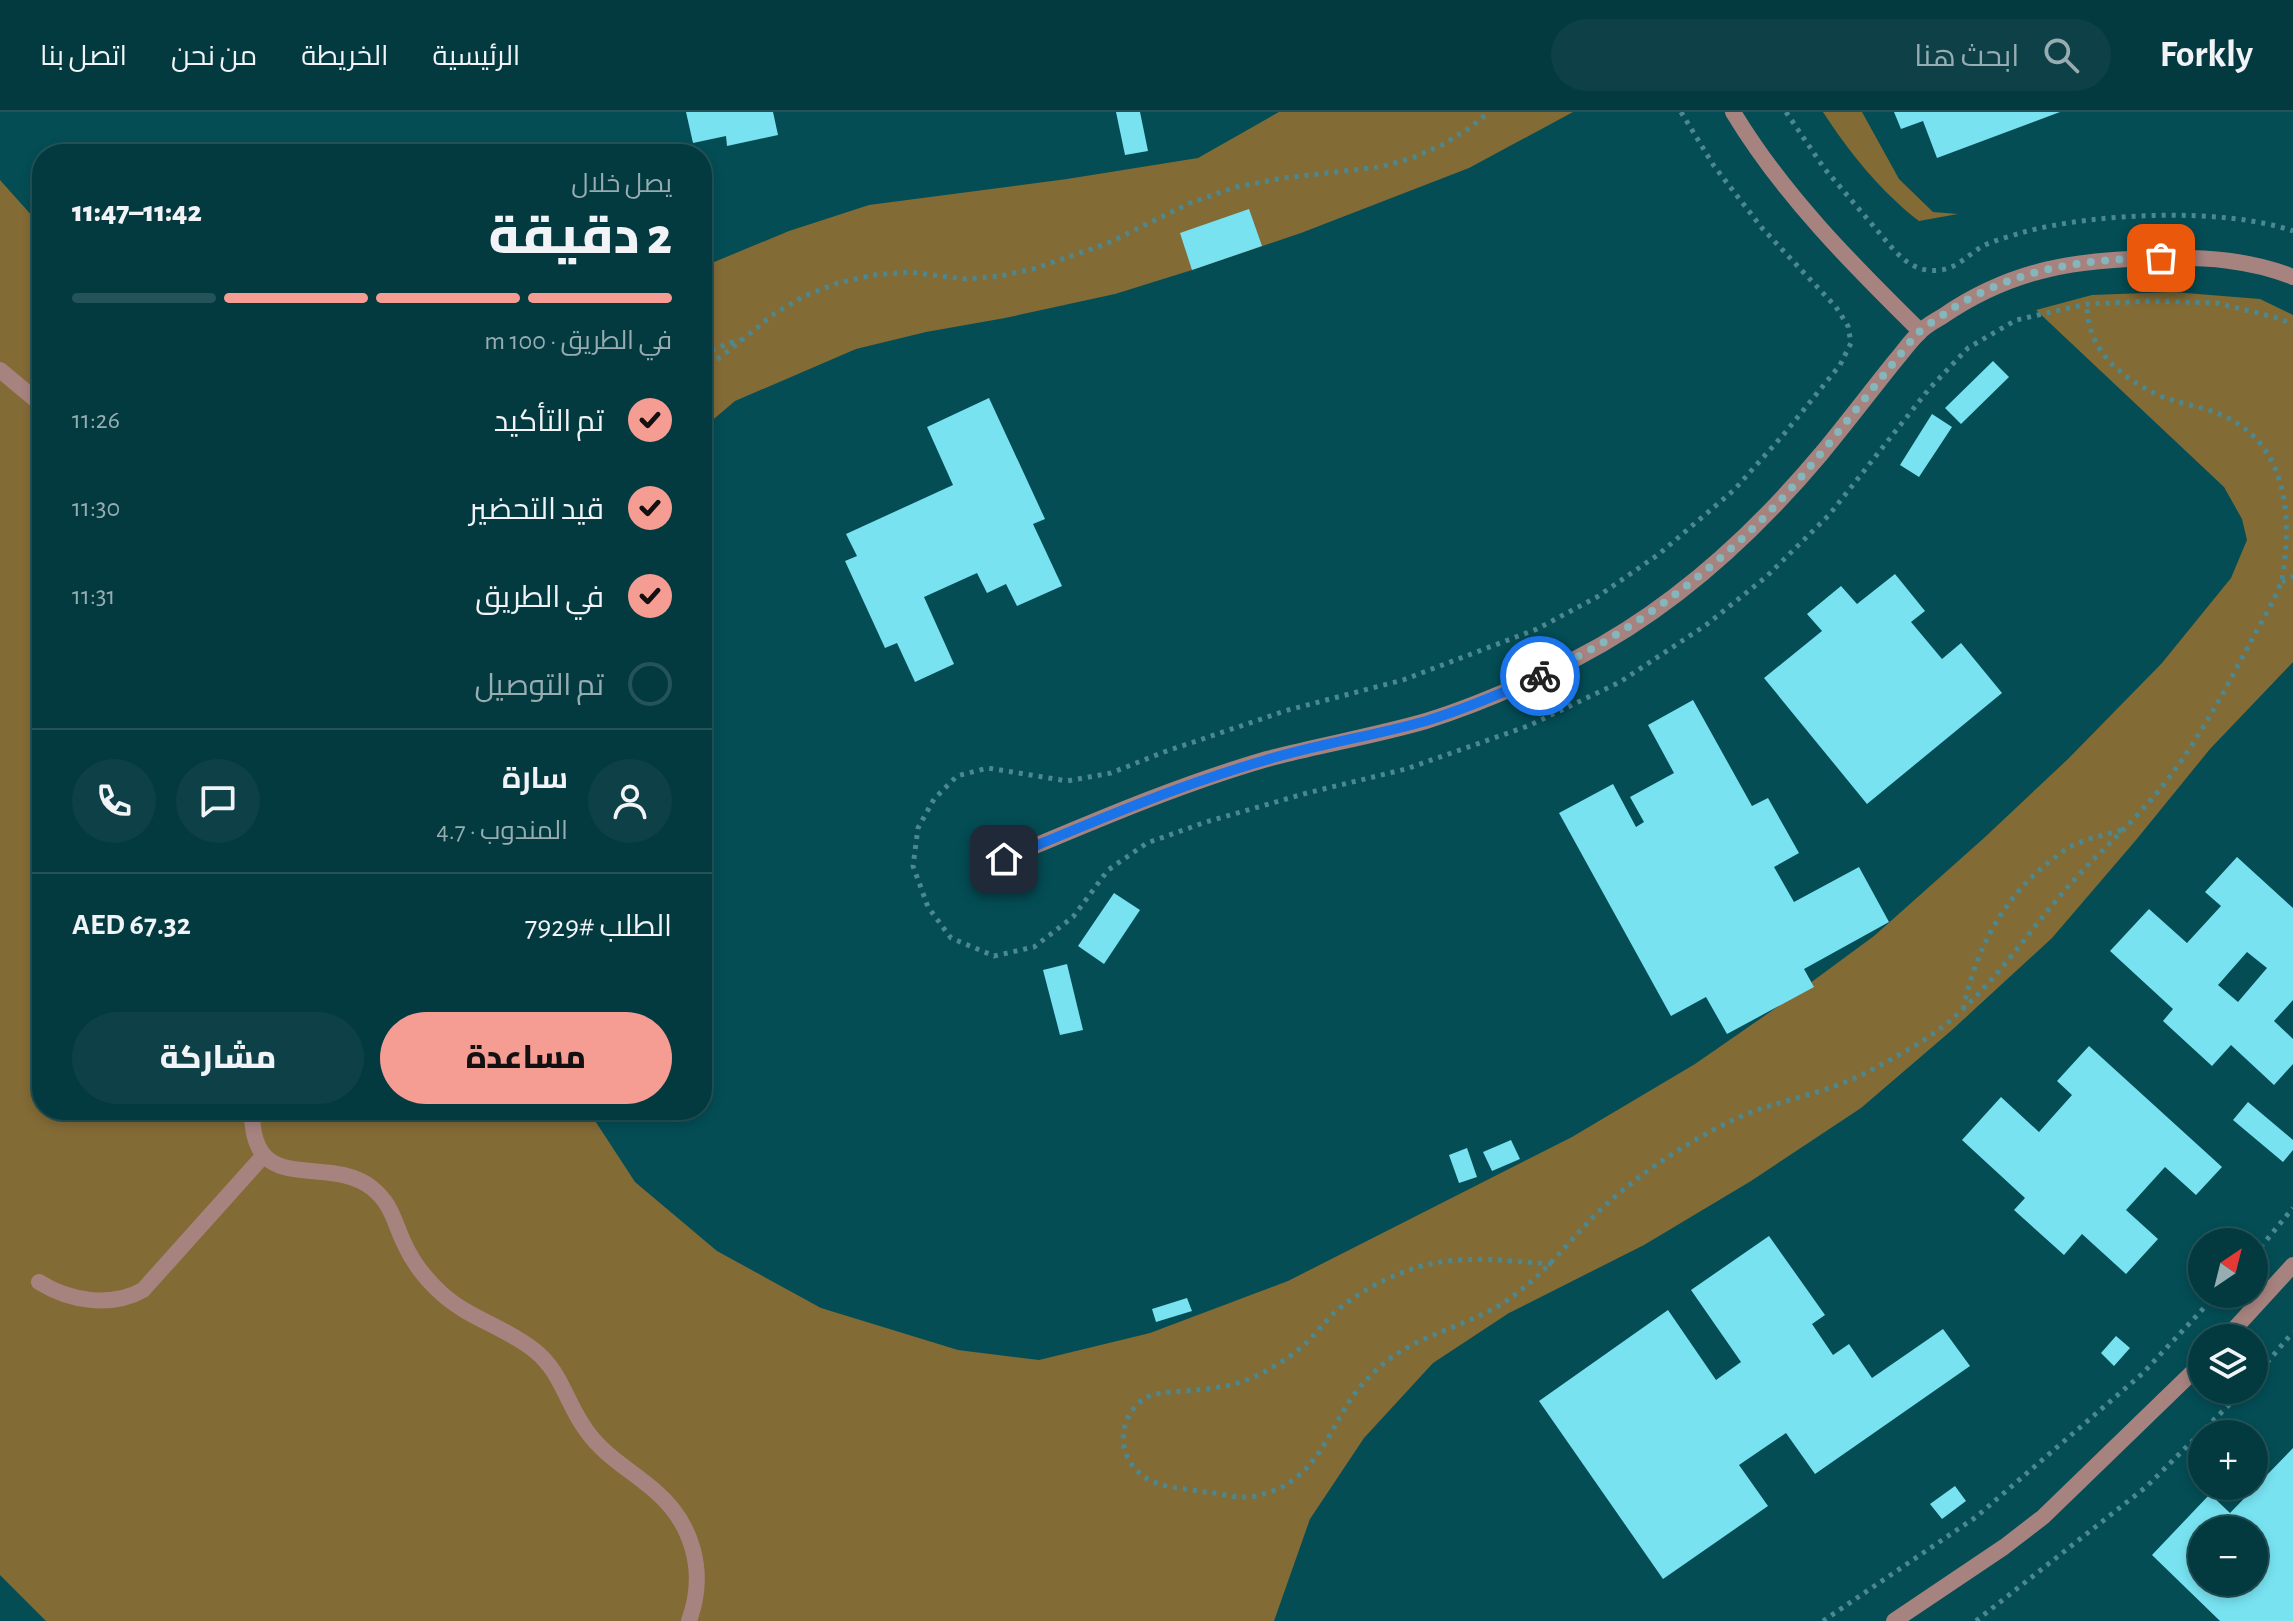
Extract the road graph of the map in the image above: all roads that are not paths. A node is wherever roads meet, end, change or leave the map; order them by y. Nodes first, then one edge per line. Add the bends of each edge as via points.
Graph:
1 (1733, 112) edge
2 (2293, 277) edge
3 (1920, 331) junction
4 (0, 370) edge
5 (32, 397) edge
6 (1004, 859) dead end
7 (253, 1120) edge
8 (264, 1155) junction
9 (2293, 1265) edge
10 (39, 1282) dead end
11 (2239, 1324) edge
12 (2188, 1377) edge
13 (689, 1621) edge
14 (1894, 1621) edge

1 - 3 street via 1814,221
2 - 3 street via 2232,260 2110,259 2059,265 1963,302
3 - 6 street via 1775,506 1716,563 1650,613 1580,656 1506,692 1428,720 1267,759 1153,798
4 - 5 street
7 - 8 street via 254,1139
8 - 10 street via 143,1290 124,1298 88,1300
8 - 13 street via 290,1169 335,1173 370,1187 394,1215 421,1271 442,1294 537,1352 596,1443 655,1491 690,1536 696,1591
9 - 11 street
12 - 14 street via 2043,1517

